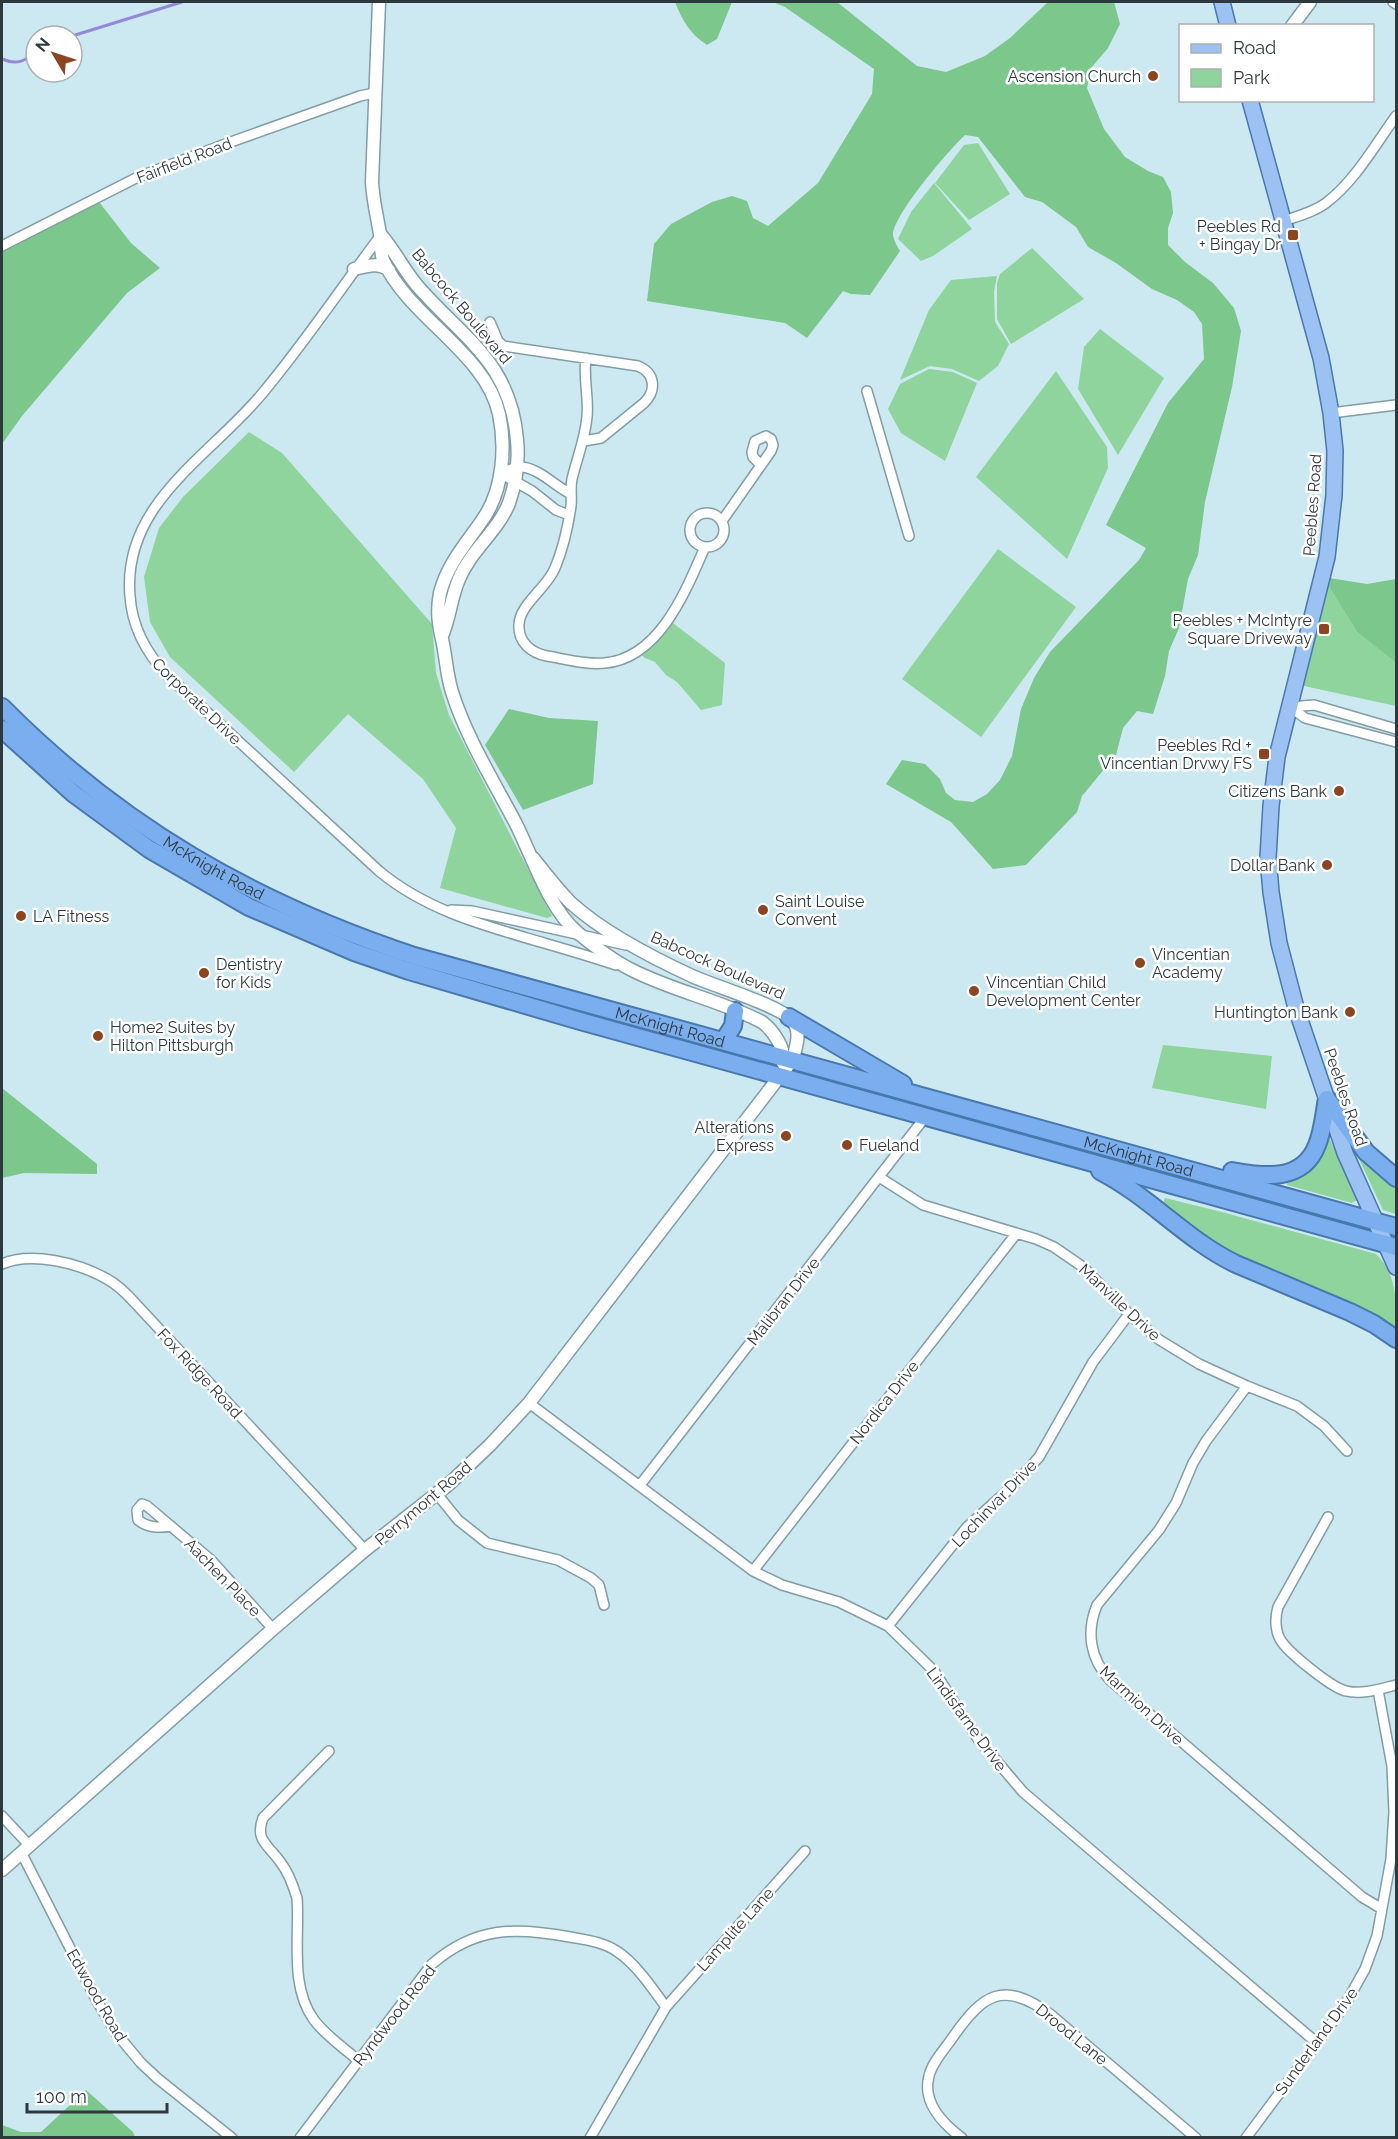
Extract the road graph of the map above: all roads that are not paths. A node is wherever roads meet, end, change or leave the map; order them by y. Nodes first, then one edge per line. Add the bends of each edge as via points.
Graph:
1 (379, 2) edge
2 (1222, 2) edge
3 (1310, 2) edge
4 (1228, 24) edge
5 (1294, 24) edge
6 (375, 93) junction
7 (1251, 102) edge
8 (1396, 116) edge
9 (1283, 221) junction
10 (381, 235) junction
11 (2, 246) edge
12 (354, 269) junction
13 (389, 270) junction
14 (490, 322) dead end
15 (586, 358) junction
16 (867, 391) dead end
17 (1396, 405) edge
18 (1331, 413) junction
19 (584, 441) junction
20 (761, 465) dead end
21 (517, 467) junction
22 (500, 473) junction
23 (515, 482) junction
24 (571, 495) junction
25 (569, 515) junction
26 (722, 521) junction
27 (909, 536) dead end
28 (705, 547) junction
29 (442, 636) junction
30 (2, 707) edge
31 (1290, 708) junction
32 (2, 729) edge
33 (1396, 729) edge
34 (1396, 742) edge
35 (533, 858) junction
36 (446, 909) junction
37 (579, 934) junction
38 (639, 950) junction
39 (630, 969) junction
40 (735, 1011) junction
41 (789, 1017) junction
42 (724, 1040) junction
43 (789, 1058) junction
44 (781, 1076) junction
45 (925, 1096) junction
46 (1327, 1099) junction
47 (926, 1116) junction
48 (1118, 1150) junction
49 (1075, 1158) junction
50 (879, 1177) junction
51 (1396, 1178) edge
52 (1377, 1222) junction
53 (1396, 1227) edge
54 (1016, 1234) junction
55 (1392, 1246) edge
56 (2, 1264) edge
57 (1396, 1267) edge
58 (1129, 1314) junction
59 (1396, 1339) edge
60 (1247, 1386) junction
61 (529, 1403) junction
62 (1347, 1451) dead end
63 (640, 1485) junction
64 (436, 1494) junction
65 (1328, 1517) dead end
66 (171, 1526) dead end
67 (365, 1550) junction
68 (753, 1571) junction
69 (604, 1605) dead end
70 (888, 1626) junction
71 (273, 1629) junction
72 (1396, 1685) edge
73 (1378, 1690) junction
74 (329, 1751) dead end
75 (2, 1816) edge
76 (25, 1849) junction
77 (805, 1851) dead end
78 (2, 1870) edge
79 (1382, 1909) junction
80 (666, 2007) junction
81 (1317, 2043) junction
82 (359, 2061) junction
83 (232, 2138) edge
84 (300, 2138) edge
85 (590, 2138) edge
86 (962, 2138) edge
87 (1196, 2138) edge
88 (1246, 2138) edge

1 - 6 street, Babcock Boulevard
2 - 4 main road
3 - 5 street
6 - 10 street, Babcock Boulevard via 372,197
6 - 11 street, Fairfield Road via 138,177
7 - 9 main road, Peebles Road
8 - 9 street via 1333,197 1318,208
9 - 18 main road, Peebles Road
10 - 12 street, Corporate Drive
10 - 13 street, Babcock Boulevard via 381,252
10 - 21 street, Babcock Boulevard via 410,278 498,374 514,415
12 - 13 street via 378,264
12 - 36 street, Corporate Drive via 262,395 149,513 132,553 130,604 142,642 168,676 379,871 411,894
13 - 22 street, Babcock Boulevard via 404,293 488,386 501,430
14 - 15 street via 503,346
15 - 19 street via 588,406
15 - 19 street via 638,366 650,374 653,387 649,399 613,429 601,438
16 - 27 street
17 - 18 street
18 - 31 main road, Peebles Road via 1335,451 1331,535
19 - 24 street via 571,481
20 - 26 street
21 - 22 street
21 - 23 street, Babcock Boulevard
21 - 24 street via 530,470
22 - 23 street
22 - 29 street, Babcock Boulevard via 487,513 454,559 443,584 437,622
23 - 25 street
23 - 29 street, Babcock Boulevard via 505,512 458,580
24 - 25 street
25 - 28 street via 553,574 519,620 523,640 541,655 598,663 616,661 633,653 669,620
26 - 28 street via 721,540
26 - 28 street via 705,512 694,517 689,533 695,543
29 - 35 street, Babcock Boulevard via 452,693
30 - 42 highway, McKnight Road via 61,763 132,818 208,867 281,905 414,956
31 - 33 street via 1314,705
31 - 34 street via 1305,718
31 - 46 main road, Peebles Road via 1274,780 1269,875 1284,966
32 - 44 highway, McKnight Road via 74,794 149,849 224,894 301,931 409,971
35 - 37 street, Babcock Boulevard via 558,910
35 - 38 street, Babcock Boulevard via 578,909
36 - 37 street, Corporate Drive
36 - 39 street, Corporate Drive via 469,921
37 - 38 street, Corporate Drive
37 - 39 street, Babcock Boulevard
38 - 41 street, Babcock Boulevard
39 - 40 street, Babcock Boulevard
40 - 42 highway via 733,1026
40 - 43 street, Babcock Boulevard via 768,1026
41 - 43 street, Babcock Boulevard via 798,1034
41 - 45 highway
42 - 43 highway, McKnight Road
43 - 44 street, Babcock Boulevard
43 - 45 highway, McKnight Road
44 - 47 highway, McKnight Road
44 - 61 street, Perrymont Road
45 - 48 highway, McKnight Road
46 - 48 highway via 1314,1152 1301,1166 1282,1175 1252,1175
46 - 51 highway via 1366,1152
46 - 52 main road, Peebles Road
47 - 49 highway, McKnight Road
47 - 50 street, Malibran Drive
48 - 52 highway, McKnight Road
49 - 55 highway, McKnight Road
49 - 59 highway via 1123,1184 1216,1254 1350,1312
50 - 54 street, Manville Drive via 923,1205
50 - 63 street, Malibran Drive
52 - 53 highway, McKnight Road
52 - 55 main road, Peebles Road
54 - 58 street, Manville Drive via 1045,1243 1072,1259
54 - 68 street, Nordica Drive
55 - 57 main road
56 - 67 street, Fox Ridge Road via 23,1258 45,1260 83,1269 114,1283
58 - 60 street, Manville Drive via 1185,1357
58 - 70 street, Lochinvar Drive via 1093,1362 1040,1457 967,1527
60 - 62 street, Manville Drive via 1307,1413
60 - 79 street, Marmion Drive via 1206,1441 1159,1530 1101,1599 1092,1620 1092,1651 1100,1670 1110,1680 1362,1897
61 - 63 street, Lindisfarne Drive
61 - 64 street, Perrymont Road
63 - 68 street, Lindisfarne Drive
64 - 67 street, Perrymont Road
64 - 69 street via 458,1520 487,1543 558,1560 591,1578 599,1585
65 - 73 street via 1281,1601 1276,1614 1278,1634 1289,1650 1336,1688 1353,1693
66 - 71 street, Aachen Place via 211,1560
67 - 71 street, Perrymont Road
68 - 70 street, Lindisfarne Drive via 782,1585 839,1602
70 - 81 street, Lindisfarne Drive via 934,1671 978,1739 1023,1792
71 - 76 street, Perrymont Road
72 - 73 street
73 - 79 street, Sunderland Drive via 1394,1793 1393,1842
74 - 82 street via 263,1818 260,1832 261,1839 281,1862 297,1898 298,1966 308,2009 325,2032
75 - 76 street, Edwood Road
76 - 78 street, Perrymont Road
76 - 83 street, Edwood Road via 116,2033 157,2078
77 - 80 street, Lamplite Lane
79 - 81 street, Sunderland Drive via 1373,1950 1359,1982
80 - 82 street, Ryndwood Road via 625,1958 605,1945 537,1931 497,1932 452,1950 432,1964
80 - 85 street, Lamplite Lane
81 - 88 street, Sunderland Drive
82 - 84 street, Ryndwood Road
86 - 87 street, Drood Lane via 933,2108 928,2077 973,2010 985,2001 1007,1995 1028,2000 1050,2014

